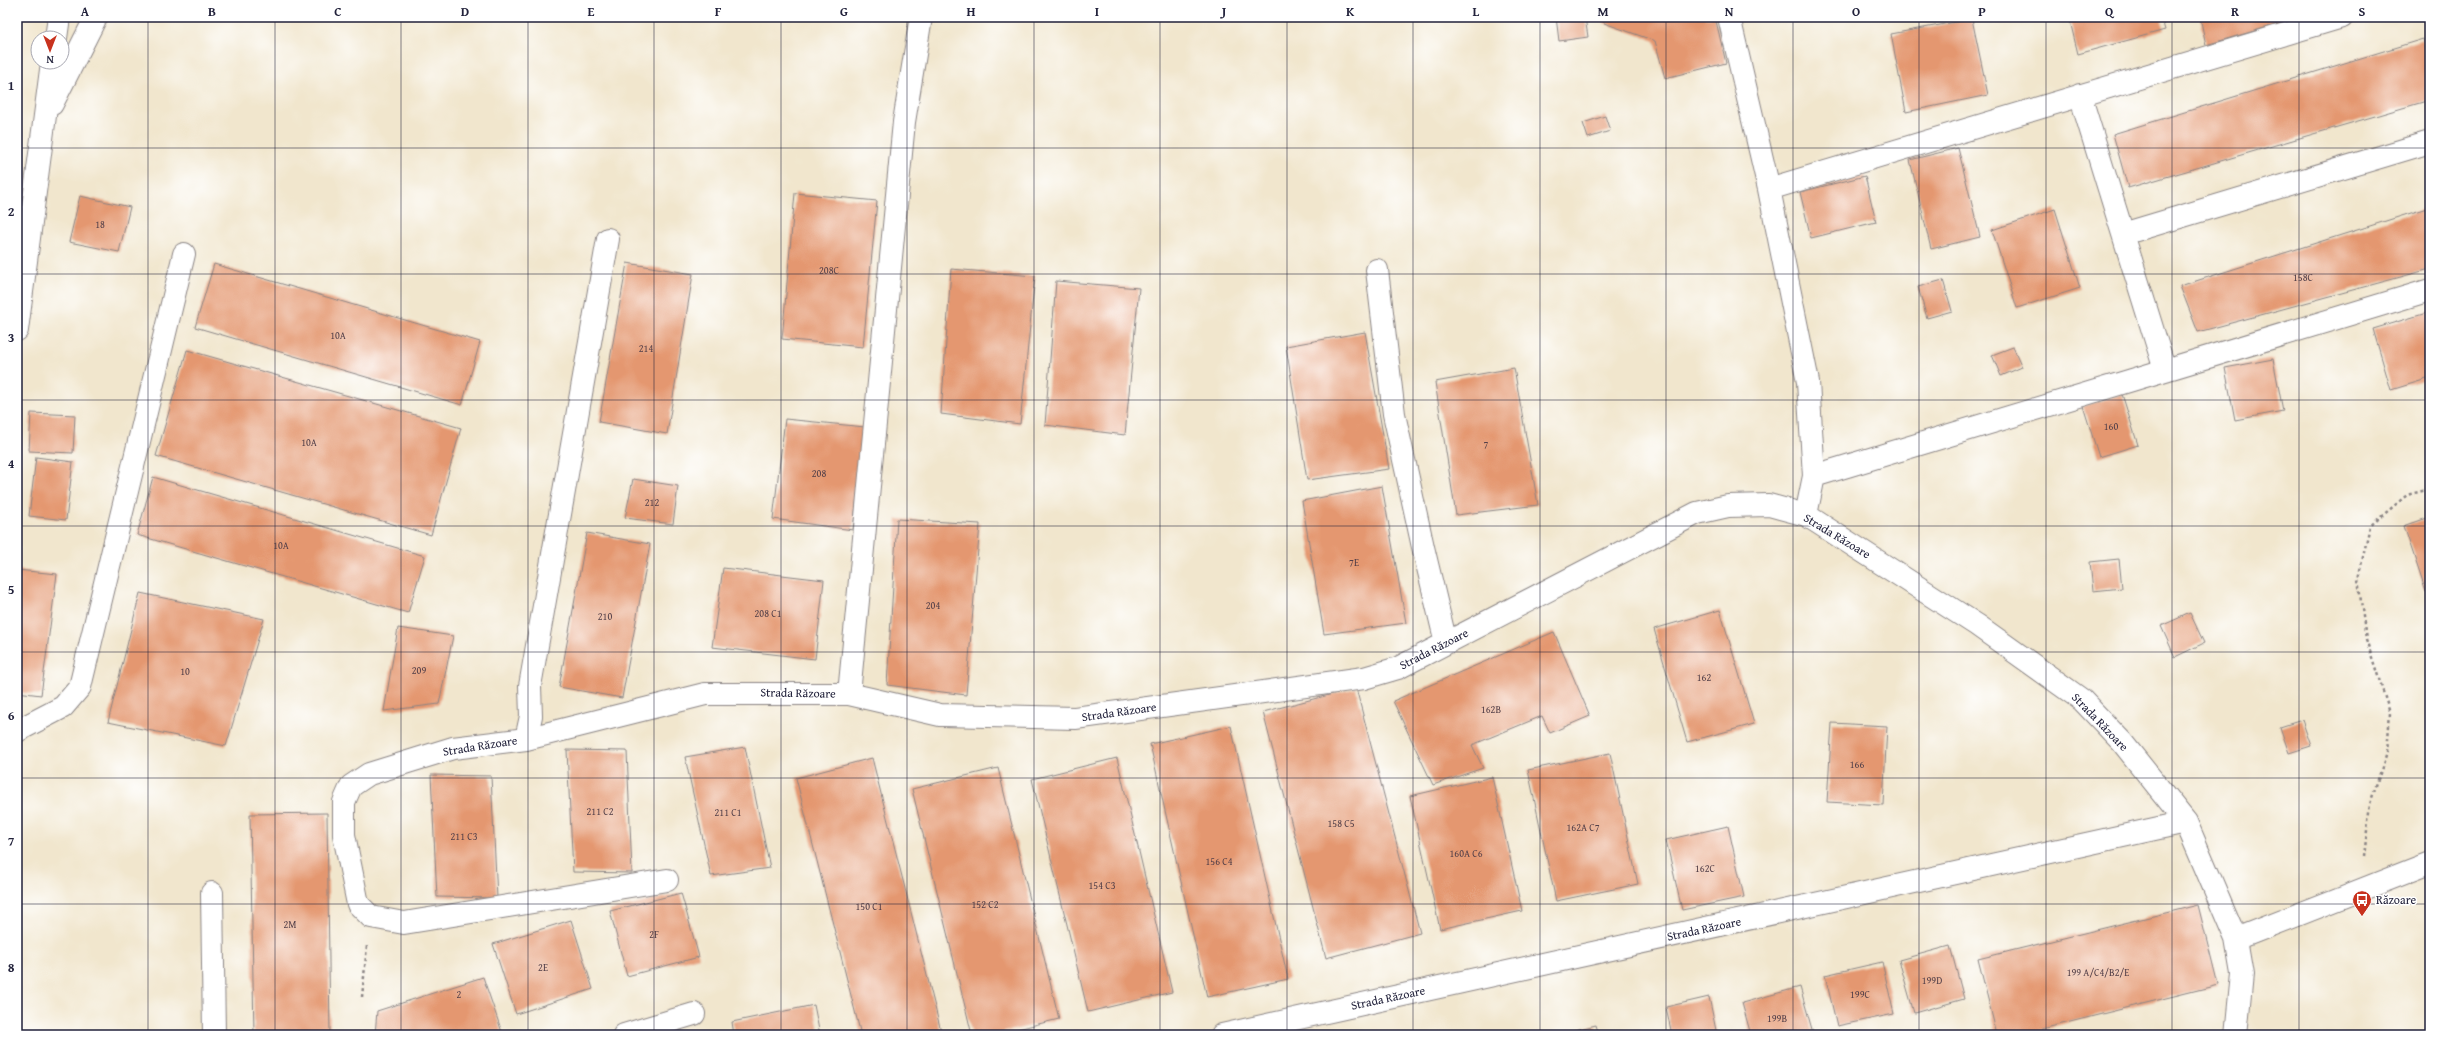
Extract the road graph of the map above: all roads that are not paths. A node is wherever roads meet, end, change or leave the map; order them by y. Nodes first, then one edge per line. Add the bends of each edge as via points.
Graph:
1 (59, 17) edge
2 (96, 17) edge
3 (921, 17) edge
4 (1729, 17) edge
5 (2342, 17) edge
6 (57, 30) edge
7 (51, 70) edge
8 (2080, 95) junction
9 (43, 123) junction
10 (2430, 142) edge
11 (1769, 189) junction
12 (2123, 234) junction
13 (608, 238) dead end
14 (184, 254) dead end
15 (1377, 270) dead end
16 (2430, 290) edge
17 (17, 330) edge
18 (2165, 370) junction
19 (1814, 476) junction
20 (1806, 515) junction
21 (1446, 643) junction
22 (849, 694) junction
23 (17, 731) edge
24 (526, 739) junction
25 (2186, 822) junction
26 (2430, 863) edge
27 (667, 880) dead end
28 (212, 893) dead end
29 (2236, 939) junction
30 (694, 1014) dead end
31 (214, 1035) edge
32 (624, 1035) edge
33 (1222, 1035) edge
34 (2236, 1035) edge

1 - 6 street
2 - 9 street
3 - 22 street via 904,122
4 - 11 street
5 - 8 street
7 - 9 street
8 - 11 street
8 - 12 street
9 - 17 street
10 - 12 street
11 - 19 street via 1808,382
12 - 18 street
13 - 24 street via 530,686 531,716
14 - 23 street via 80,687 63,707
15 - 21 street via 1394,414 1422,547
16 - 18 street
18 - 19 street
19 - 20 street
20 - 21 street, Strada Răzoare via 1768,505 1728,506 1697,513
20 - 25 street, Strada Răzoare via 1978,625 2082,700 2122,742
21 - 22 street, Strada Răzoare via 1398,668 1364,678 1075,718 940,715
22 - 24 street, Strada Răzoare via 705,694
24 - 27 street, Strada Răzoare via 453,748 369,774 351,786 344,802 344,835 358,904 371,917 404,923
25 - 29 street, Strada Răzoare
25 - 33 street, Strada Răzoare
26 - 29 street
28 - 31 street
29 - 34 street, Strada Răzoare via 2242,974
30 - 32 street

